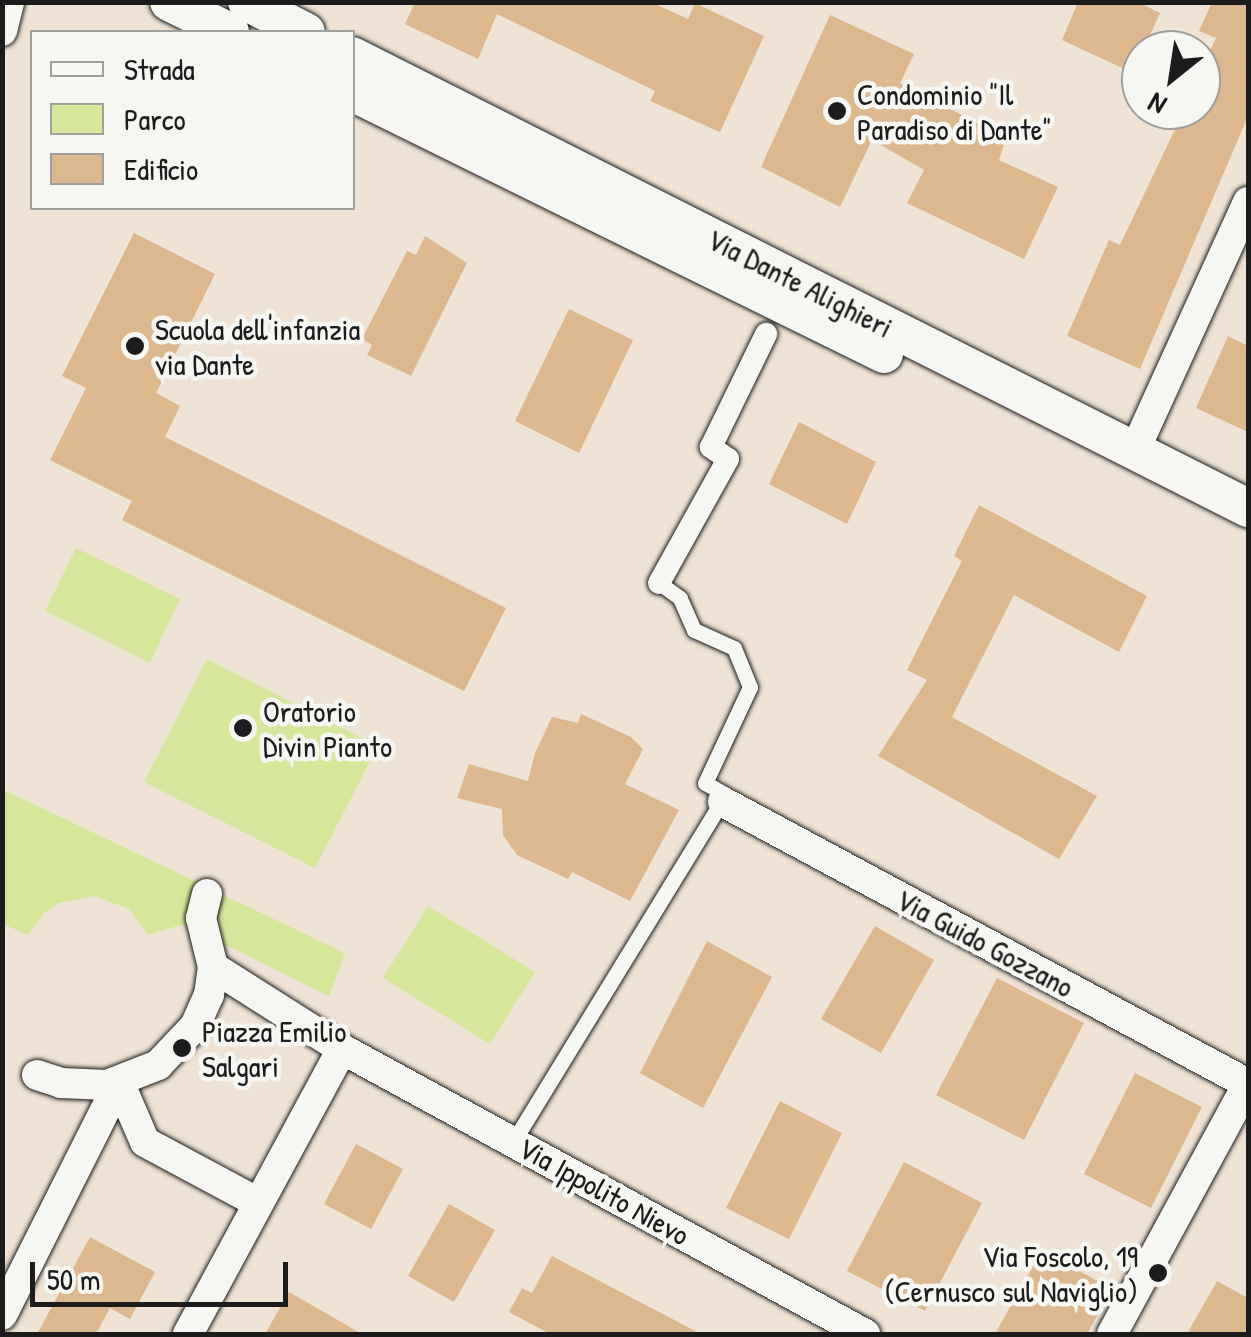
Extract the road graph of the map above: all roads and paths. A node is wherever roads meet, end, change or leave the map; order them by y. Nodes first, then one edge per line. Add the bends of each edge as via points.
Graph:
1 (169, 2) edge
2 (247, 2) edge
3 (226, 30) edge
4 (302, 30) edge
5 (355, 58) edge
6 (355, 93) edge
7 (1248, 202) edge
8 (766, 334) dead end
9 (1134, 452) junction
10 (1248, 508) edge
11 (1248, 534) edge
12 (659, 583) joint
13 (722, 802) junction
14 (207, 894) dead end
15 (213, 966) junction
16 (342, 1048) junction
17 (37, 1075) dead end
18 (119, 1082) junction
19 (1248, 1083) edge
20 (513, 1142) junction
21 (259, 1203) junction
22 (2, 1315) edge
23 (188, 1334) edge
24 (865, 1334) edge
25 (1112, 1334) edge

1 - 3 street
2 - 4 street
5 - 9 street, Via Dante Alighieri
6 - 11 street, Via Dante Alighieri
7 - 9 street
8 - 12 street via 711,447 728,459
9 - 10 street, Via Dante Alighieri
12 - 13 lane via 680,598 694,630 734,648 750,688 705,783 726,795
13 - 19 street, Via Guido Gozzano
13 - 20 lane
14 - 15 street via 201,918
15 - 16 street
15 - 18 street via 203,1010 187,1038 158,1065
16 - 20 street, Via Ippolito Nievo
16 - 21 street
17 - 18 street via 73,1085
18 - 21 street via 145,1142
18 - 22 street
19 - 25 street
20 - 24 street, Via Ippolito Nievo
21 - 23 street

